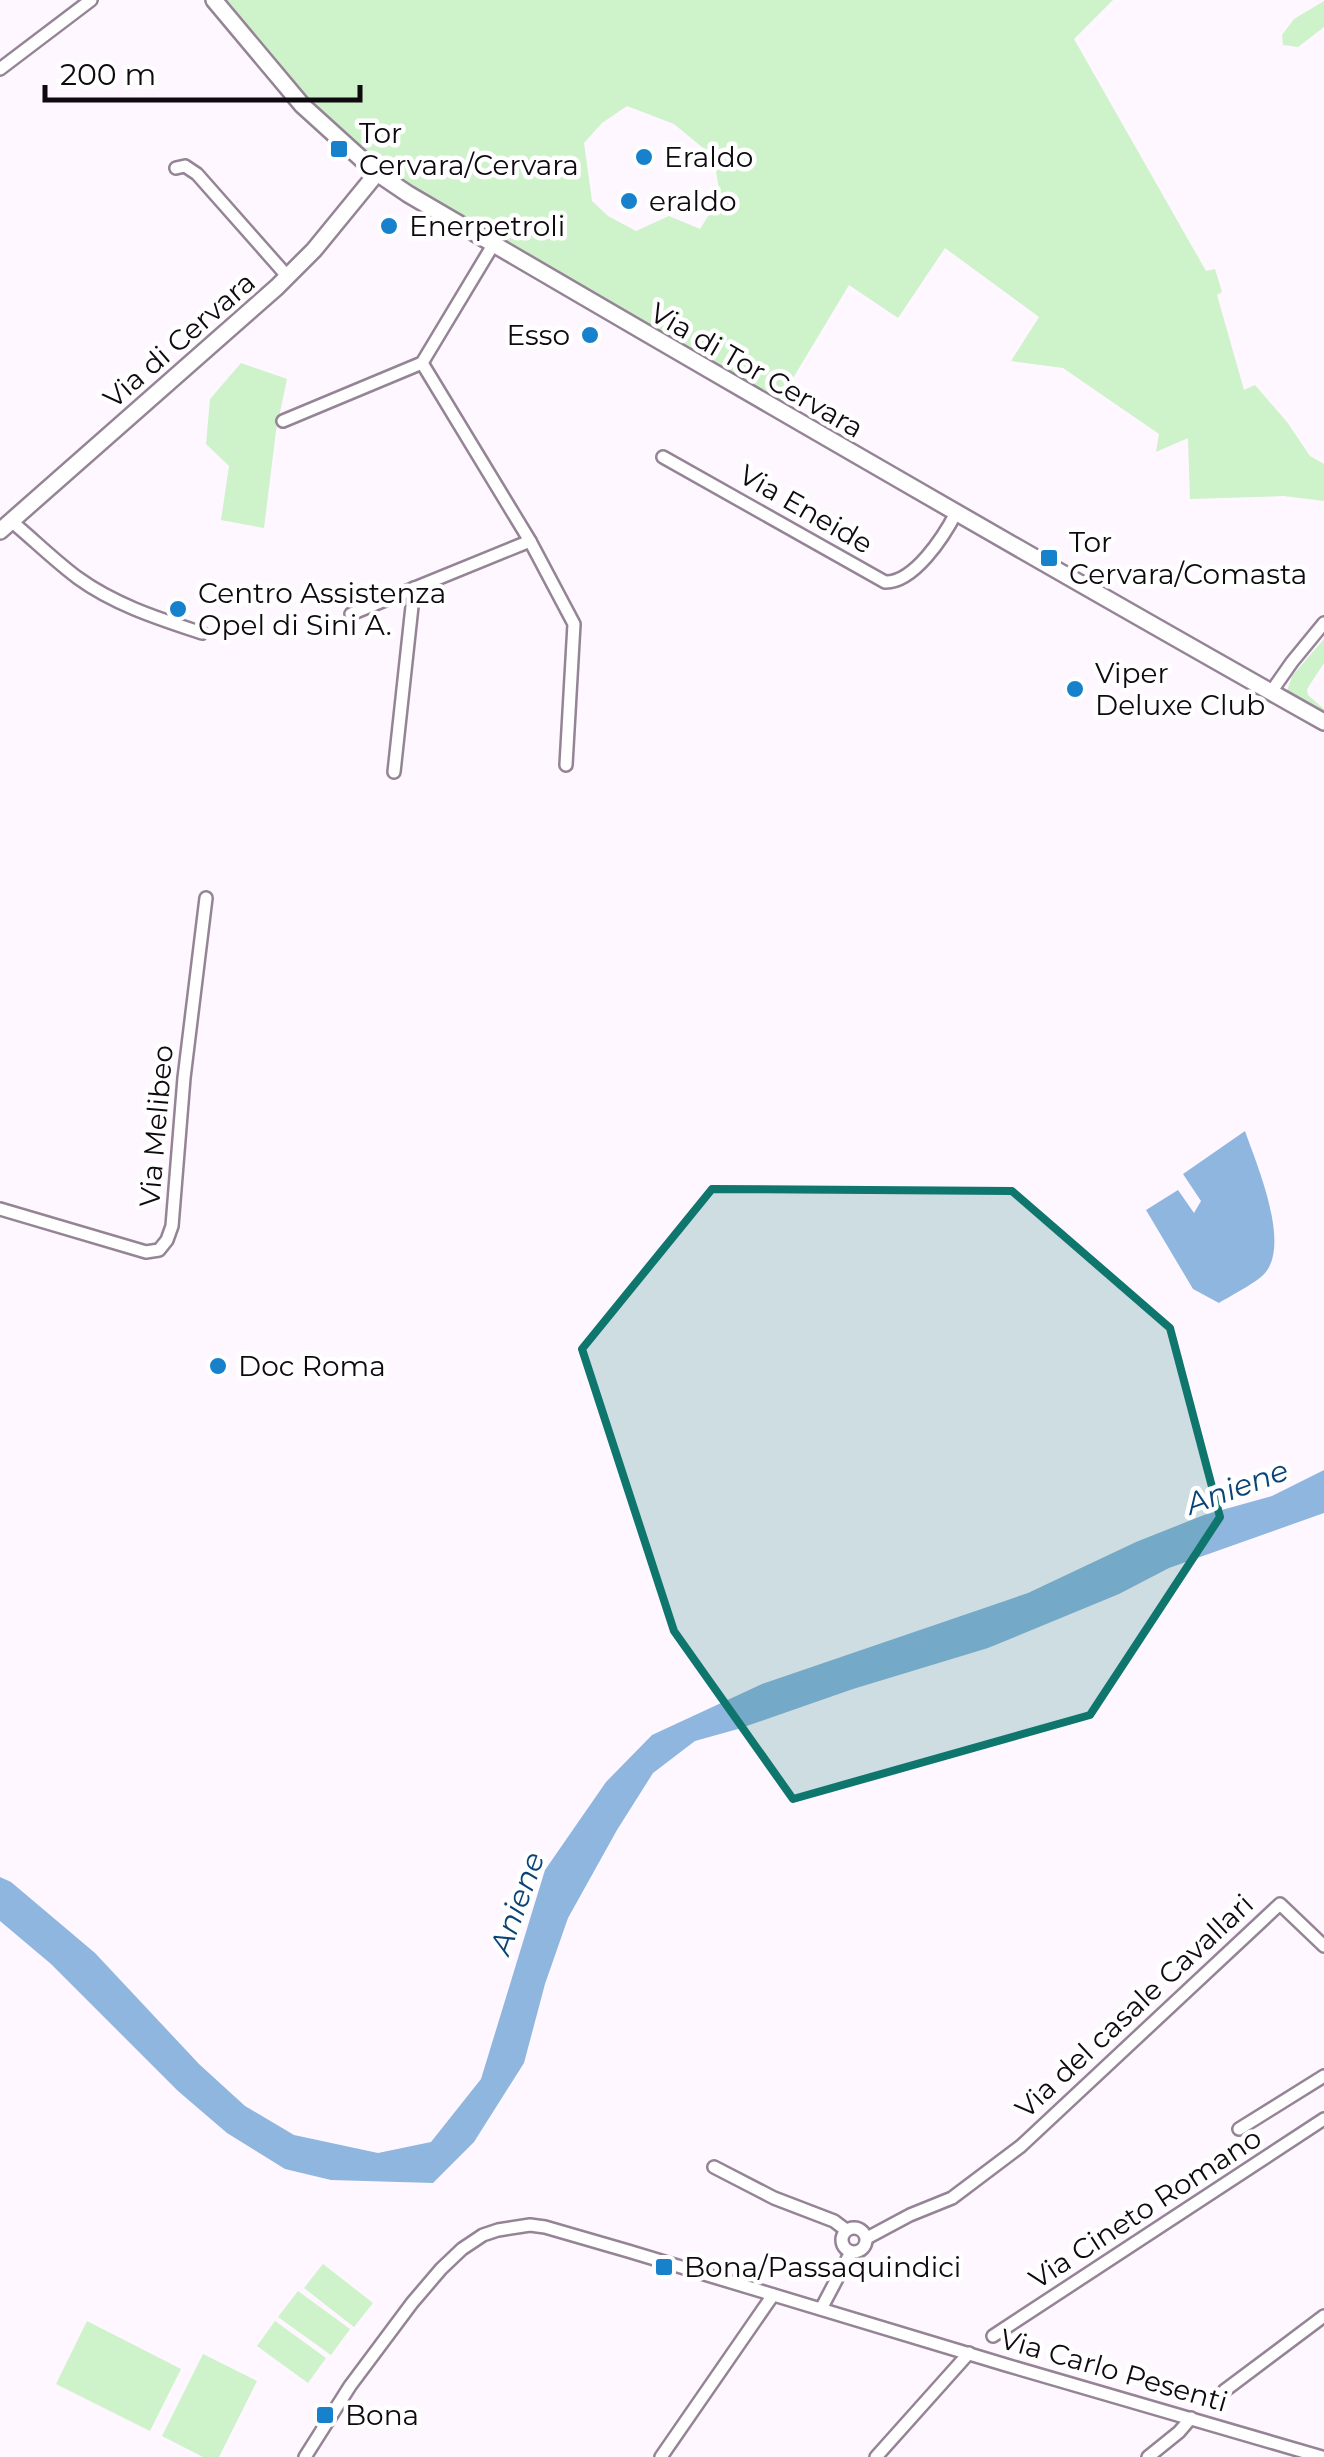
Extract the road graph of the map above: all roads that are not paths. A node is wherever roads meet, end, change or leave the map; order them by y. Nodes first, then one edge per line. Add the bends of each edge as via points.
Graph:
1 (92, 0) edge
2 (214, 0) edge
3 (0, 68) edge
4 (176, 168) dead end
5 (377, 173) junction
6 (493, 245) junction
7 (288, 277) junction
8 (422, 364) junction
9 (282, 421) dead end
10 (663, 457) dead end
11 (956, 513) junction
12 (6, 526) edge
13 (530, 541) junction
14 (414, 588) junction
15 (350, 614) dead end
16 (1324, 623) edge
17 (202, 632) dead end
18 (1271, 692) junction
19 (1324, 722) edge
20 (566, 765) dead end
21 (394, 772) dead end
22 (206, 898) dead end
23 (0, 1208) edge
24 (1324, 1946) edge
25 (1324, 2076) edge
26 (1324, 2119) edge
27 (1239, 2130) dead end
28 (714, 2167) dead end
29 (846, 2230) junction
30 (867, 2238) junction
31 (851, 2252) junction
32 (773, 2295) junction
33 (821, 2309) junction
34 (1324, 2316) edge
35 (993, 2336) dead end
36 (969, 2354) junction
37 (1224, 2391) dead end
38 (1191, 2418) junction
39 (305, 2457) edge
40 (661, 2457) edge
41 (876, 2457) edge
42 (1148, 2457) edge
43 (1322, 2457) edge

1 - 3 street
2 - 5 street, Via di Tor Cervara via 302,106
4 - 7 street via 197,174
5 - 6 street, Via di Tor Cervara
5 - 7 street, Via di Cervara
6 - 8 street
6 - 11 street, Via di Tor Cervara
7 - 12 street, Via di Cervara
8 - 9 street
8 - 13 street
10 - 11 street, Via Eneide via 886,582 909,573
11 - 18 street, Via di Tor Cervara
12 - 17 street via 100,592
13 - 14 street
13 - 20 street via 574,624
14 - 15 street
14 - 21 street
16 - 18 street
18 - 19 street, Via di Tor Cervara
22 - 23 street, Via Melibeo via 167,1240 146,1252
24 - 30 street, Via del casale Cavallari via 1280,1904 1021,2146 952,2198
25 - 27 street
26 - 35 street, Via Cineto Romano
28 - 29 street
29 - 30 street via 861,2229
29 - 31 street via 842,2241
30 - 31 street
31 - 33 street
32 - 33 street
32 - 39 street via 545,2227 483,2235 422,2292
32 - 40 street
33 - 36 street
34 - 37 street
36 - 38 street, Via Carlo Pesenti
36 - 41 street, Via Carlo Pesenti
38 - 42 street
38 - 43 street, Via Carlo Pesenti

